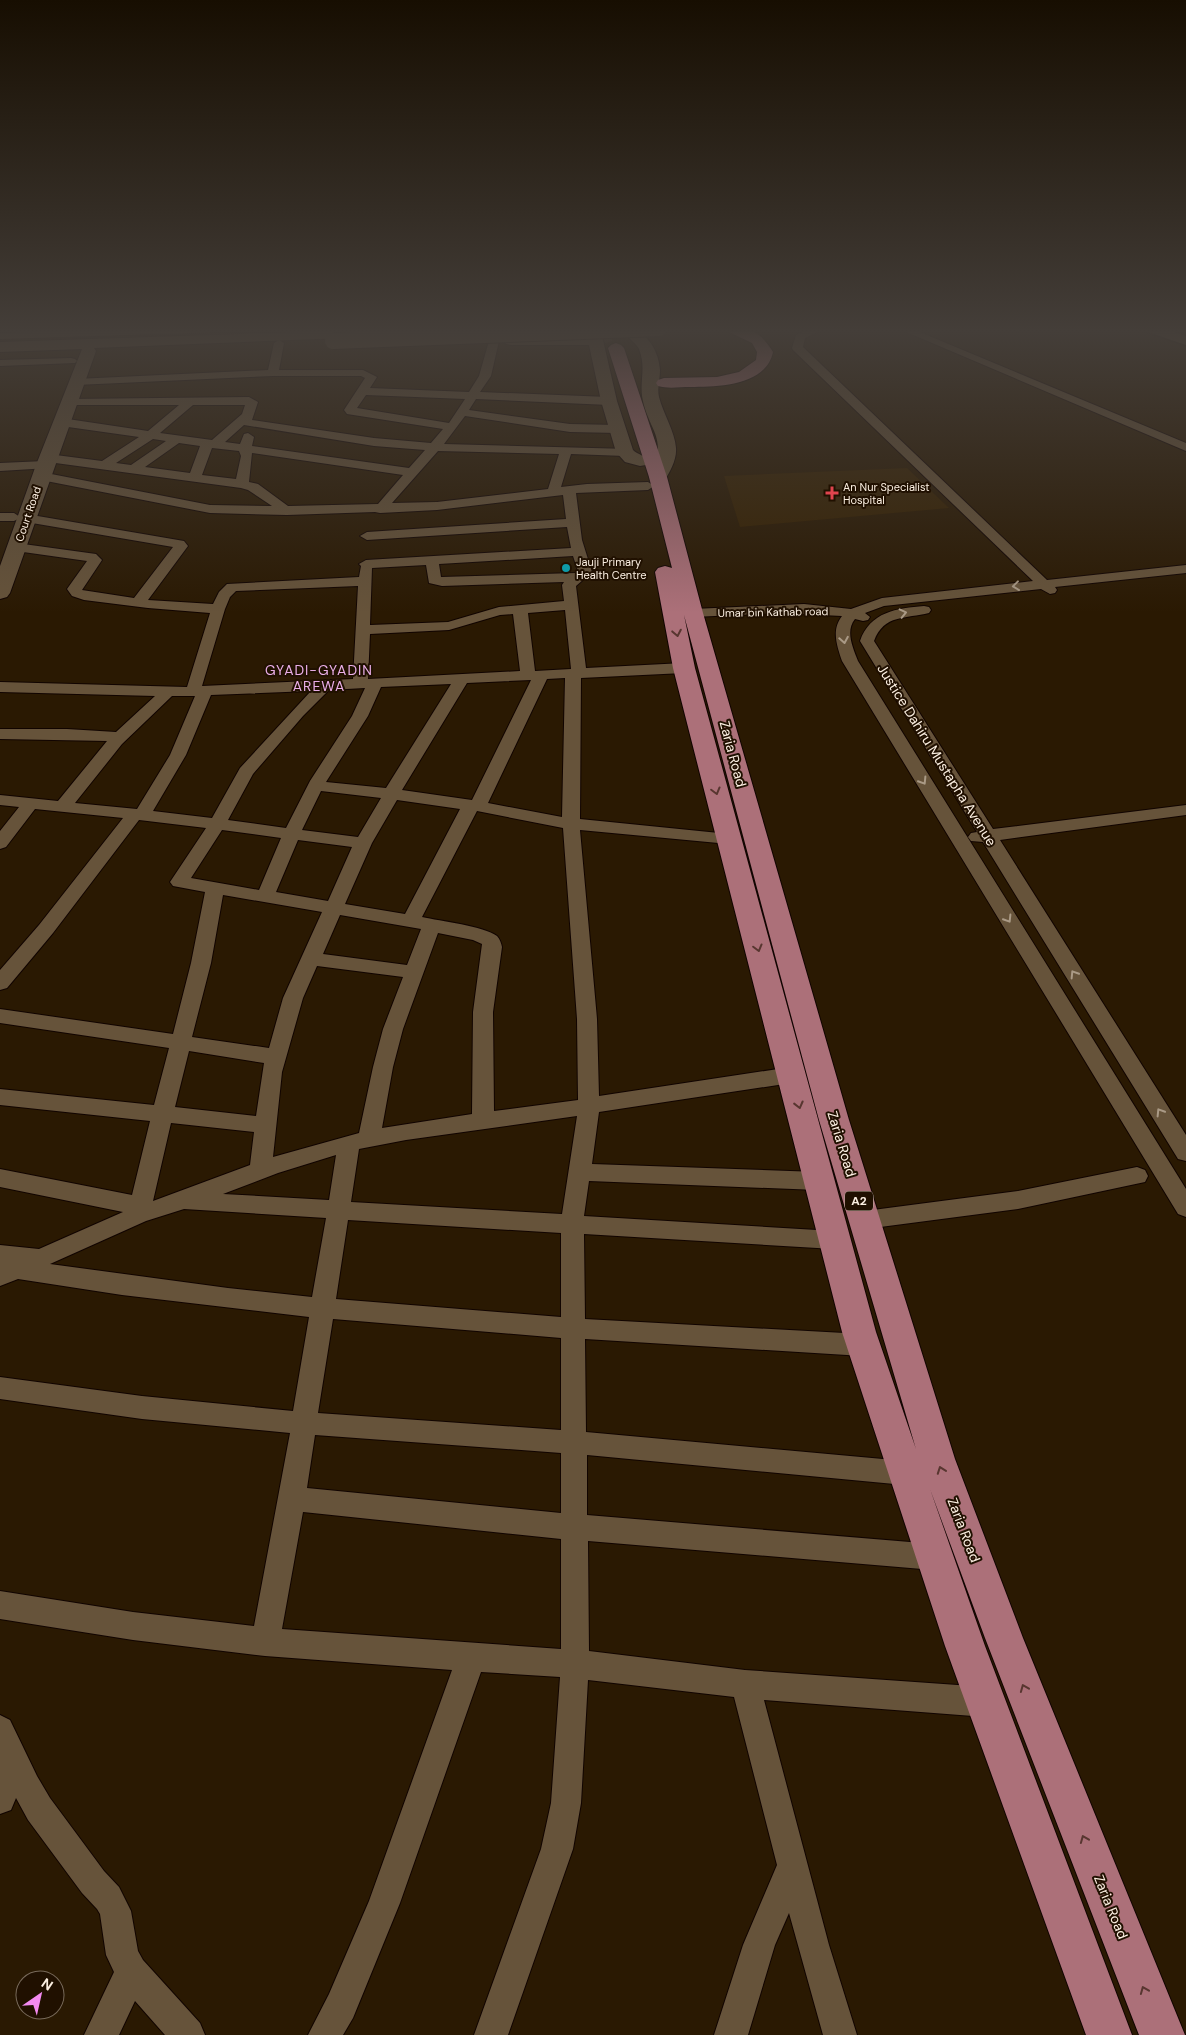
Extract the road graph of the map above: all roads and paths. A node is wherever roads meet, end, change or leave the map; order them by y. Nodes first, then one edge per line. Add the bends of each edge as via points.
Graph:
1 (56, 423) edge
2 (61, 423) edge
3 (67, 423) edge
4 (165, 423) edge
5 (245, 423) edge
6 (249, 423) edge
7 (267, 423) edge
8 (427, 423) edge
9 (455, 423) edge
10 (533, 423) edge
11 (616, 423) edge
12 (634, 423) edge
13 (875, 423) edge
14 (1128, 423) edge
15 (452, 427) junction
16 (618, 429) junction
17 (149, 436) junction
18 (175, 440) junction
19 (210, 445) junction
20 (434, 447) junction
21 (1186, 447) edge
22 (245, 449) junction
23 (566, 451) junction
24 (105, 465) junction
25 (42, 466) junction
26 (0, 467) edge
27 (134, 469) junction
28 (643, 469) junction
29 (411, 472) junction
30 (194, 478) junction
31 (242, 484) junction
32 (570, 491) junction
33 (553, 493) junction
34 (374, 509) junction
35 (287, 511) junction
36 (13, 517) edge
37 (572, 523) junction
38 (367, 536) junction
39 (16, 547) junction
40 (578, 552) junction
41 (0, 555) edge
42 (432, 560) junction
43 (366, 564) junction
44 (1186, 569) edge
45 (578, 577) junction
46 (365, 581) junction
47 (1186, 581) edge
48 (1049, 589) junction
49 (0, 593) edge
50 (138, 603) junction
51 (571, 605) junction
52 (218, 609) junction
53 (520, 609) junction
54 (693, 613) junction
55 (853, 613) junction
56 (876, 622) junction
57 (363, 630) junction
58 (684, 668) junction
59 (576, 673) junction
60 (534, 675) junction
61 (462, 678) junction
62 (367, 683) junction
63 (325, 685) junction
64 (0, 687) edge
65 (168, 692) junction
66 (199, 692) junction
67 (0, 734) edge
68 (121, 737) junction
69 (316, 786) junction
70 (392, 794) junction
71 (0, 800) edge
72 (31, 803) junction
73 (474, 806) junction
74 (62, 807) junction
75 (1186, 810) edge
76 (139, 815) junction
77 (571, 824) junction
78 (216, 826) junction
79 (292, 834) junction
80 (988, 836) junction
81 (729, 839) junction
82 (959, 839) junction
83 (0, 843) edge
84 (363, 843) junction
85 (216, 888) junction
86 (266, 895) junction
87 (334, 907) junction
88 (412, 921) junction
89 (432, 925) junction
90 (312, 959) junction
91 (413, 972) junction
92 (0, 982) edge
93 (0, 1016) edge
94 (180, 1042) junction
95 (276, 1057) junction
96 (791, 1075) junction
97 (0, 1097) edge
98 (589, 1106) junction
99 (162, 1114) junction
100 (483, 1120) junction
101 (266, 1125) junction
102 (359, 1141) junction
103 (1186, 1153) edge
104 (1186, 1160) edge
105 (1159, 1164) junction
106 (260, 1170) junction
107 (580, 1172) junction
108 (1137, 1176) junction
109 (0, 1178) edge
110 (818, 1181) junction
111 (1180, 1187) edge
112 (183, 1200) junction
113 (1186, 1208) edge
114 (139, 1211) junction
115 (337, 1211) junction
116 (865, 1220) junction
117 (572, 1223) junction
118 (834, 1240) junction
119 (6, 1267) edge
120 (324, 1307) junction
121 (574, 1329) junction
122 (863, 1346) junction
123 (0, 1388) edge
124 (303, 1423) junction
125 (572, 1442) junction
126 (906, 1473) junction
127 (292, 1499) junction
128 (573, 1527) junction
129 (934, 1556) junction
130 (0, 1604) edge
131 (265, 1642) junction
132 (471, 1658) junction
133 (575, 1664) junction
134 (745, 1684) junction
135 (986, 1702) junction
136 (0, 1730) edge
137 (15, 1763) junction
138 (0, 1799) edge
139 (792, 1866) junction
140 (131, 1972) junction
141 (101, 2035) edge
142 (188, 2035) edge
143 (325, 2035) edge
144 (491, 2035) edge
145 (731, 2035) edge
146 (840, 2035) edge
147 (1109, 2035) edge
148 (1162, 2035) edge

1 - 25 main road, Court Road
2 - 25 main road, Court Road
3 - 17 street
4 - 17 street
5 - 19 street
6 - 22 street
7 - 20 street via 374,442
8 - 15 street
9 - 15 street
10 - 16 street
11 - 16 main road
12 - 28 highway, Zaria Road / A2
13 - 48 street
14 - 21 street
15 - 20 street
16 - 28 main road
17 - 18 street
17 - 24 street
18 - 19 street
18 - 27 street
19 - 22 street
19 - 30 street
20 - 23 street
20 - 29 street
22 - 29 street
22 - 31 street via 247,456
23 - 28 street
23 - 33 street
24 - 25 street
24 - 27 street
25 - 26 street
25 - 35 street via 210,509
25 - 36 main road, Court Road
27 - 30 street
28 - 32 street
28 - 54 highway, Zaria Road / A2
28 -> 58 highway, Zaria Road / A2
29 - 34 street
30 - 31 street
31 - 35 street via 253,487
32 - 33 street
32 - 37 street
33 - 34 street via 438,506
34 - 35 street
34 - 38 street
36 - 39 main road, Court Road
36 - 41 main road, Court Road
36 - 50 street via 179,544
37 - 38 street
37 - 40 street
38 - 43 street
39 - 49 main road, Court Road
39 - 50 street via 91,557 94,560 74,591 84,596
40 - 42 street
40 - 45 street via 585,572
42 - 43 street
42 - 45 street via 434,580 442,582
43 - 46 street
44 - 48 street
45 - 51 street via 569,585
46 - 52 street via 238,586 228,590
46 - 57 street
47 - 48 street
48 -> 55 street via 882,602
56 -> 48 street via 906,612
50 - 52 street
51 - 53 street
51 - 59 street
52 - 66 street
53 - 57 street via 499,611 449,626
53 - 60 street
54 - 55 street, Umar bin Kathab road via 785,609
54 - 116 highway, Zaria Road / A2 via 834,1120
55 - 56 street
55 -> 82 street via 842,626 842,640 850,662
56 - 80 street, Justice Dahiru Mustapha Avenue via 868,631 869,646
57 - 62 street
58 - 59 street
58 -> 81 highway, Zaria Road / A2
59 - 60 street
59 - 77 street
60 - 61 street
60 - 73 street
61 - 62 street
61 - 70 street
62 - 63 street
62 - 69 street via 364,713
63 - 66 street
63 - 78 street via 252,763
64 - 65 street
65 - 66 street
65 - 68 street
66 - 76 street via 196,718 157,794
67 - 68 street
68 - 74 street
69 - 70 street
69 - 79 street
70 - 73 street
70 - 84 street
71 - 72 street
72 - 74 street
72 - 83 street
73 - 77 street
73 - 88 street
74 - 76 street
75 - 80 street
76 - 78 street
76 - 92 street
77 - 81 street
77 - 98 street via 587,1018
78 - 79 street
78 - 85 street via 178,880
79 - 84 street
79 - 86 street
80 - 82 street
103 -> 80 street, Justice Dahiru Mustapha Avenue
81 -> 96 highway, Zaria Road / A2
82 -> 105 street
84 - 87 street
85 - 86 street
85 - 94 street
86 - 87 street
87 - 88 street
87 - 90 street
88 - 89 street
89 - 91 street
89 - 100 street via 478,935 490,941 492,947 483,1012
90 - 91 street
90 - 95 street via 293,998
91 - 102 street
93 - 94 street
94 - 95 street
94 - 99 street
95 - 101 street
96 - 98 street
96 -> 110 highway, Zaria Road / A2
97 - 99 street
98 - 100 street
98 - 107 street
99 - 101 street
99 - 114 street
100 - 102 street
101 - 106 street
102 - 106 street
102 - 115 street
104 - 105 street
105 - 108 street
105 - 111 street
106 - 112 street
107 - 110 street
107 - 117 street
108 - 111 street
108 - 116 street via 1018,1200
109 - 114 street
110 - 118 highway, Zaria Road / A2
111 - 113 street
112 - 114 street
112 - 115 street
114 - 119 street via 40,1258
115 - 117 street
115 - 120 street
148 -> 116 highway, Zaria Road / A2 via 1004,1638 937,1459
117 - 118 street
117 - 121 street
118 - 122 highway, Zaria Road / A2
119 - 120 street via 211,1298
120 - 121 street
120 - 124 street
121 - 122 street
121 - 125 street
122 - 126 highway, Zaria Road / A2
123 - 124 street via 79,1401
124 - 125 street
124 - 127 street
125 - 126 street
125 - 128 street
126 - 129 highway, Zaria Road / A2
127 - 128 street
127 - 131 street
128 - 129 street
128 - 133 street
129 - 135 highway, Zaria Road / A2
130 - 131 street via 132,1626
131 - 132 street
132 - 133 street
132 - 143 street via 384,1903 341,2006
133 - 134 street
133 - 144 street via 566,1803 557,1849
134 - 135 street
134 - 139 street
135 - 147 highway, Zaria Road / A2
136 - 137 street
137 - 138 street
137 - 140 street via 39,1809 108,1898 115,1911 122,1955
139 - 145 street via 759,1945
139 - 146 street
140 - 141 street
140 - 142 street

